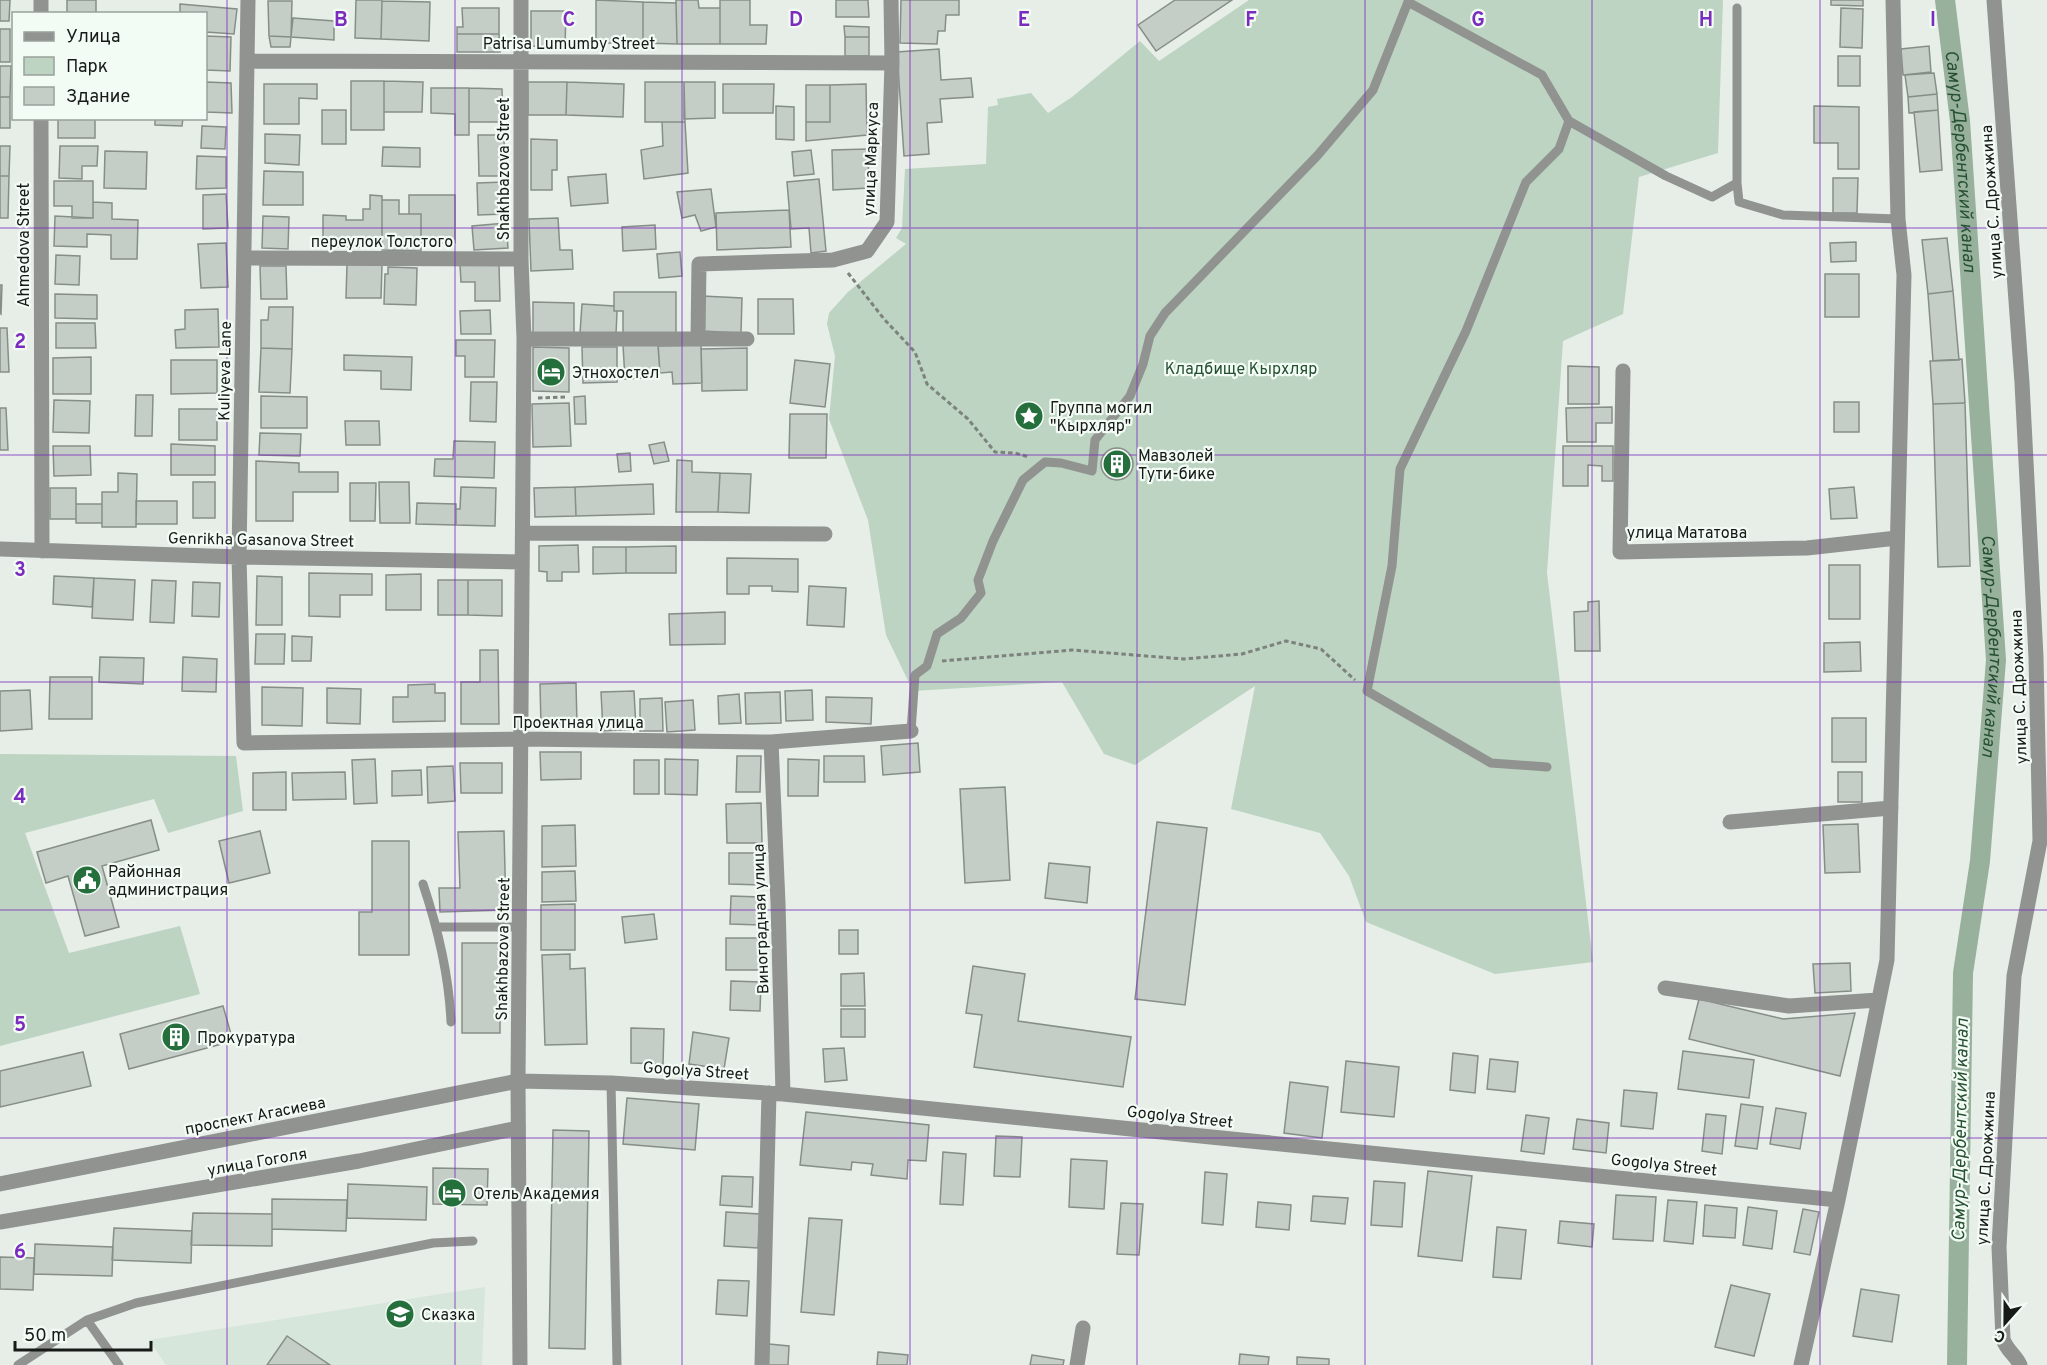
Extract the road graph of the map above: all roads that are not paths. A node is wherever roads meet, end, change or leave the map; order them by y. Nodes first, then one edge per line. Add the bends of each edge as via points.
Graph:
1 (248, 0) edge
2 (521, 0) edge
3 (891, 0) edge
4 (1893, 0) edge
5 (1994, 0) edge
6 (1408, 1) edge
7 (1737, 8) dead end
8 (247, 61) junction
9 (521, 61) junction
10 (892, 63) junction
11 (41, 120) edge
12 (1569, 121) junction
13 (1737, 183) junction
14 (1898, 219) junction
15 (244, 258) junction
16 (521, 259) junction
17 (698, 338) junction
18 (524, 339) junction
19 (747, 339) dead end
20 (1623, 371) dead end
21 (523, 533) junction
22 (825, 534) dead end
23 (1898, 538) junction
24 (0, 549) edge
25 (42, 551) junction
26 (239, 557) junction
27 (522, 562) junction
28 (911, 731) joint
29 (521, 739) junction
30 (771, 742) junction
31 (244, 743) joint
32 (1547, 767) dead end
33 (1891, 808) junction
34 (1730, 822) dead end
35 (2044, 842) edge
36 (423, 884) dead end
37 (438, 927) junction
38 (520, 927) junction
39 (1665, 988) dead end
40 (1878, 1000) junction
41 (451, 1022) dead end
42 (518, 1081) junction
43 (611, 1083) junction
44 (776, 1094) junction
45 (518, 1128) junction
46 (0, 1184) edge
47 (1838, 1200) junction
48 (0, 1222) edge
49 (473, 1241) dead end
50 (87, 1320) junction
51 (1083, 1328) dead end
52 (18, 1365) edge
53 (119, 1365) edge
54 (520, 1365) edge
55 (617, 1365) edge
56 (762, 1365) edge
57 (1077, 1365) edge
58 (1802, 1365) edge
59 (2020, 1365) edge

1 - 8 street, Kuliyeva Lane
2 - 9 street, Shakhbazova Street
3 - 10 street, улица Маркуса
4 - 14 street
5 - 35 street, улица С. Дрожжина via 2022,383
6 - 12 lane via 1542,75
6 - 28 lane via 1374,90 1317,156 1160,320 1150,336 1130,396 1095,440 1092,471 1045,462 1023,480 978,580 981,593 961,618 937,634 927,666 915,675
7 - 13 lane
8 - 9 street, Patrisa Lumumby Street
8 - 15 street, Kuliyeva Lane
9 - 10 street, Patrisa Lumumby Street
9 - 16 street, Shakhbazova Street
10 - 17 street, улица Маркуса via 888,222 867,251 838,259 699,264
11 - 25 street, Ahmedova Street
12 - 13 lane via 1666,176 1712,197
12 - 32 lane via 1559,149 1526,182 1466,331 1400,469 1392,566 1367,691 1491,763
13 - 14 lane via 1739,202 1783,215
14 - 23 street via 1904,275
15 - 16 street, переулок Толстого
15 - 26 street, Kuliyeva Lane
16 - 18 street, Shakhbazova Street
17 - 18 street
17 - 19 street
18 - 21 street, Shakhbazova Street
20 - 23 street, улица Мататова via 1620,552 1808,548
21 - 22 street
21 - 27 street, Shakhbazova Street
23 - 33 street
24 - 25 street, Genrikha Gasanova Street
25 - 26 street, Genrikha Gasanova Street
26 - 27 street, Genrikha Gasanova Street
26 - 31 street, Kuliyeva Lane
27 - 29 street, Shakhbazova Street
28 - 30 street, Проектная улица
29 - 30 street, Проектная улица
29 - 31 street, Проектная улица
29 - 38 street, Shakhbazova Street
30 - 44 street, Виноградная улица via 778,903
33 - 34 street
33 - 40 street via 1887,960
35 - 59 street, улица С. Дрожжина via 2014,976 1999,1247 2003,1339
36 - 37 lane
37 - 38 lane
37 - 41 lane
38 - 42 street, Shakhbazova Street
39 - 40 street via 1789,1006
40 - 47 street
42 - 43 street, Gogolya Street
42 - 45 street, Shakhbazova Street
42 - 46 street, проспект Агасиева
43 - 44 street, Gogolya Street
43 - 55 lane
44 - 47 street, Gogolya Street
44 - 56 street, Виноградная улица
45 - 48 street, улица Гоголя via 358,1161
45 - 54 street, Shakhbazova Street
47 - 58 street
49 - 50 lane via 433,1243 147,1301
50 - 52 lane
50 - 53 lane
51 - 57 street

